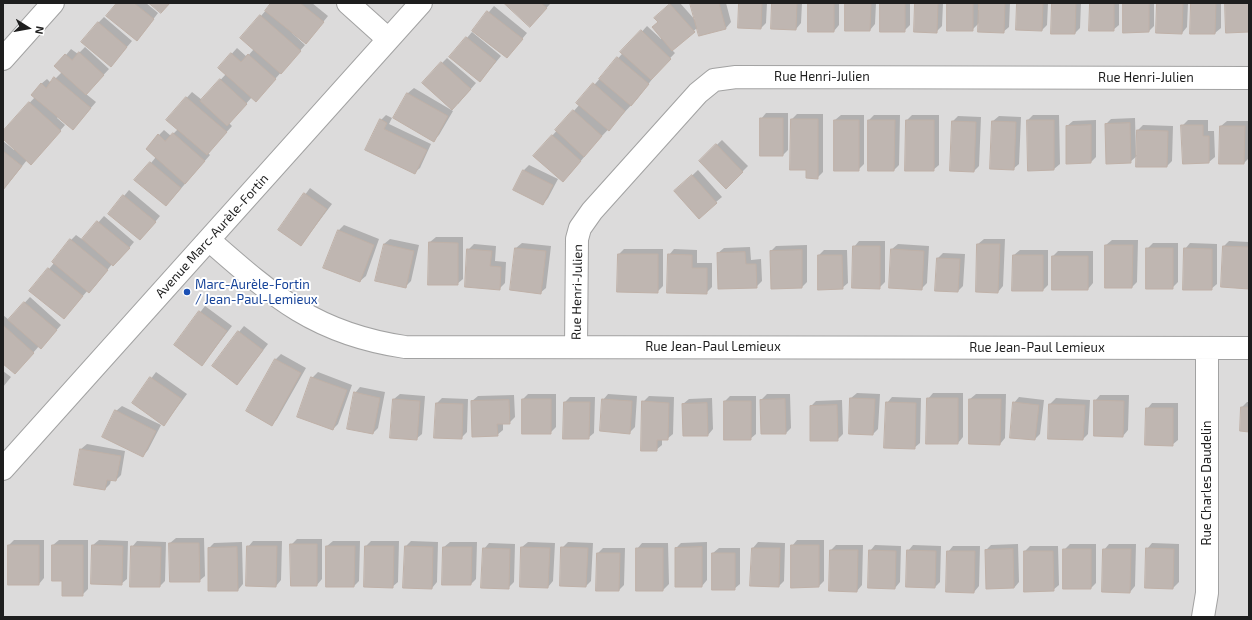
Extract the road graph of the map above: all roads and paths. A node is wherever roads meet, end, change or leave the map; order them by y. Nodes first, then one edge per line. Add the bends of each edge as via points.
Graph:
1 (53, 3) edge
2 (348, 3) edge
3 (421, 3) edge
4 (388, 39) junction
5 (3, 59) edge
6 (1249, 78) edge
7 (209, 240) junction
8 (576, 347) junction
9 (1207, 348) junction
10 (1249, 348) edge
11 (3, 469) edge
12 (1203, 617) edge

1 - 5 street
2 - 4 street
3 - 4 street, Avenue Marc-Aurèle-Fortin
4 - 7 street, Avenue Marc-Aurèle-Fortin
6 - 8 street, Rue Henri-Julien via 736,77 714,80 698,93 592,211 580,228 577,247
7 - 8 street, Rue Jean-Paul Lemieux via 291,307 329,327 364,340 405,347
7 - 11 street, Avenue Marc-Aurèle-Fortin
8 - 9 street, Rue Jean-Paul Lemieux
9 - 10 street, Rue Jean-Paul Lemieux
9 - 12 street, Rue Charles Daudelin via 1207,593

